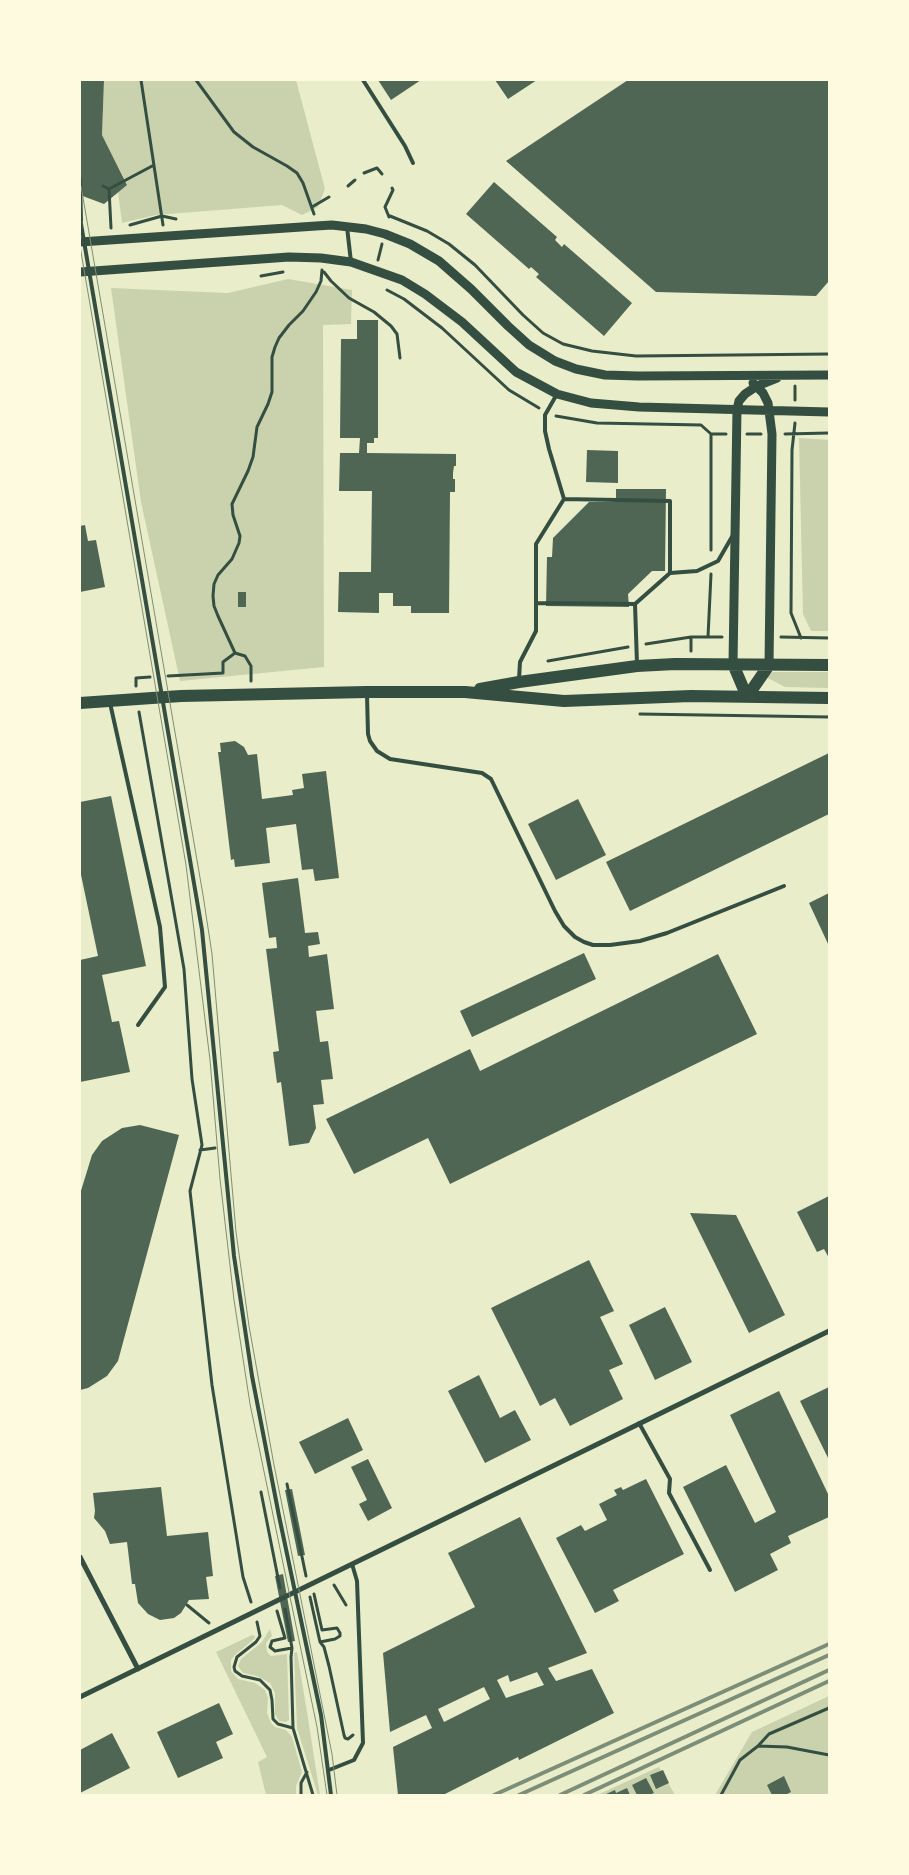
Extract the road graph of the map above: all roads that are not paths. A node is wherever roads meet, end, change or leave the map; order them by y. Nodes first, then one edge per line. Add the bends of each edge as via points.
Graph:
1 (363, 80) edge
2 (413, 163) dead end
3 (80, 178) edge
4 (80, 218) edge
5 (81, 224) junction
6 (347, 227) junction
7 (80, 242) edge
8 (351, 262) junction
9 (80, 272) edge
10 (740, 375) junction
11 (784, 375) junction
12 (829, 375) edge
13 (757, 386) junction
14 (557, 394) junction
15 (737, 410) junction
16 (770, 411) junction
17 (829, 412) edge
18 (564, 499) junction
19 (736, 531) junction
20 (670, 573) junction
21 (536, 603) junction
22 (635, 604) junction
23 (733, 664) junction
24 (769, 664) junction
25 (829, 665) edge
26 (637, 666) junction
27 (519, 682) junction
28 (367, 692) junction
29 (465, 692) junction
30 (746, 697) junction
31 (829, 698) edge
32 (110, 701) junction
33 (80, 703) edge
34 (784, 886) dead end
35 (138, 1025) dead end
36 (829, 1331) edge
37 (640, 1423) junction
38 (80, 1557) edge
39 (352, 1564) junction
40 (710, 1570) dead end
41 (138, 1669) junction
42 (80, 1697) edge
43 (329, 1770) junction
44 (331, 1795) edge

1 - 2 lane via 406,146
3 - 5 lane
4 - 5 lane
5 - 43 lane via 202,930 226,1179 252,1376 321,1715
6 - 7 street via 316,226
6 - 8 lane
6 - 10 street via 385,234 439,261 529,345 576,369 630,376
8 - 9 street via 289,258
8 - 14 street via 402,280 425,294 462,322 516,372
10 - 11 street
10 - 13 street
11 - 12 street
11 - 13 street
13 - 15 street via 739,401
13 - 16 street
14 - 15 street via 591,403
14 - 18 lane via 545,415 545,431
15 - 16 street
15 - 19 street
16 - 17 street
16 - 24 street
18 - 20 lane via 670,501
18 - 21 lane via 536,544
19 - 20 lane via 718,561 697,571
19 - 23 street
20 - 22 lane
21 - 22 lane
21 - 27 lane via 536,631 520,662
22 - 26 lane
23 - 24 main road
23 - 26 main road
23 - 30 main road
24 - 25 main road
24 - 30 main road
26 - 27 main road
27 - 29 main road
28 - 29 main road
28 - 32 main road via 181,696
28 - 34 lane via 368,734 377,751 390,759 482,773 491,779 555,911 564,926 584,942 610,945 640,941
29 - 30 main road via 564,701
30 - 31 main road
32 - 33 main road
32 - 35 lane via 160,935 165,987
36 - 37 street
37 - 39 street
37 - 40 lane via 670,1479 669,1493
38 - 41 street
39 - 41 street
39 - 43 lane via 357,1581 363,1742 354,1760
41 - 42 street
43 - 44 lane

